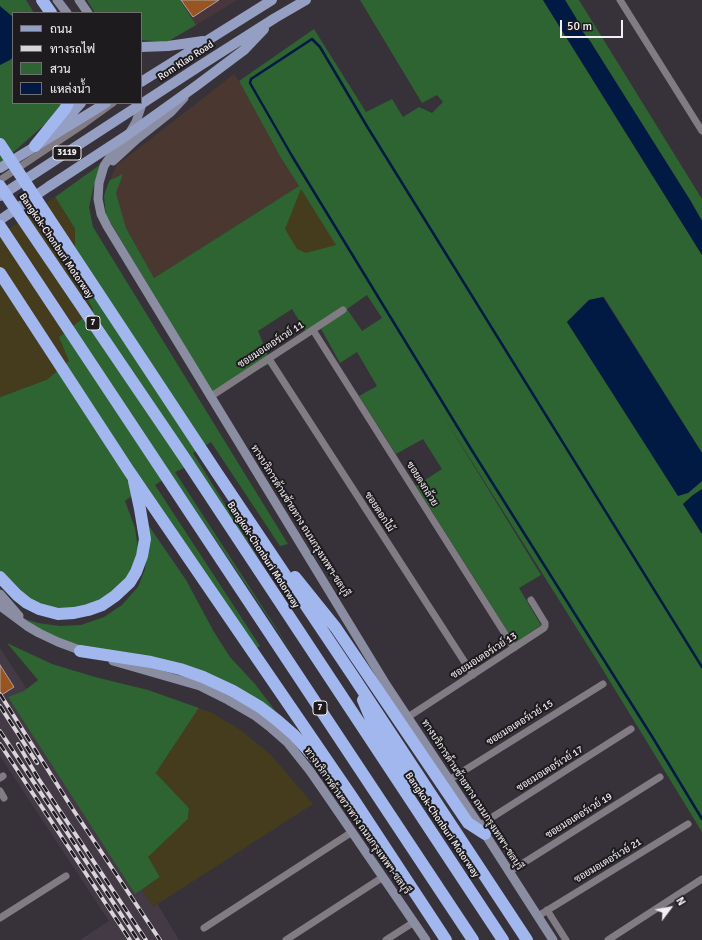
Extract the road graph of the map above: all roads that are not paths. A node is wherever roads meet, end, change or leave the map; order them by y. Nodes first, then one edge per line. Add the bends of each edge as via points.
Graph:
1 (42, 0) edge
2 (57, 0) edge
3 (79, 0) edge
4 (272, 0) edge
5 (306, 0) edge
6 (620, 0) edge
7 (50, 12) edge
8 (66, 12) edge
9 (87, 12) edge
10 (275, 18) junction
11 (208, 40) junction
12 (142, 47) edge
13 (142, 81) edge
14 (196, 86) junction
15 (142, 102) edge
16 (67, 104) edge
17 (80, 104) edge
18 (104, 104) edge
19 (112, 104) edge
20 (137, 105) edge
21 (702, 131) edge
22 (54, 134) junction
23 (128, 134) junction
24 (0, 144) edge
25 (34, 146) junction
26 (0, 168) edge
27 (0, 180) edge
28 (99, 182) junction
29 (0, 186) edge
30 (0, 196) edge
31 (0, 220) edge
32 (0, 226) edge
33 (0, 273) edge
34 (343, 310) dead end
35 (314, 330) junction
36 (269, 359) junction
37 (210, 397) junction
38 (131, 473) junction
39 (254, 528) junction
40 (0, 577) edge
41 (0, 594) edge
42 (531, 600) dead end
43 (0, 606) edge
44 (28, 626) junction
45 (514, 648) junction
46 (80, 650) junction
47 (473, 675) junction
48 (354, 676) junction
49 (603, 684) dead end
50 (408, 717) junction
51 (631, 729) dead end
52 (660, 776) dead end
53 (449, 780) junction
54 (0, 791) edge
55 (352, 797) junction
56 (4, 798) dead end
57 (419, 813) junction
58 (688, 824) dead end
59 (482, 830) junction
60 (352, 832) junction
61 (509, 872) junction
62 (66, 876) dead end
63 (383, 877) junction
64 (702, 879) edge
65 (547, 910) junction
66 (538, 916) junction
67 (0, 918) edge
68 (414, 922) junction
69 (204, 928) dead end
70 (286, 940) edge
71 (386, 940) edge
72 (426, 940) edge
73 (446, 940) edge
74 (473, 940) edge
75 (503, 940) edge
76 (527, 940) edge
77 (553, 940) edge
78 (566, 940) edge
79 (608, 940) edge

1 - 7 highway
2 - 8 main road
3 - 9 main road
4 - 11 main road, Rom Klao Road
5 - 10 main road, Rom Klao Road / 3119
6 - 21 street
10 - 14 main road via 244,50
10 - 15 main road, Rom Klao Road / 3119
11 - 12 main road
11 - 13 main road, Rom Klao Road
14 - 23 main road
14 - 28 main road via 171,112 110,164
16 - 25 highway
17 - 22 main road
18 - 22 main road, 3119
19 - 27 street
20 - 23 main road, ทางบริการด้านซ้ายทาง ถนนกรุงเทพฯ-ชลบุรี via 136,122
20 - 30 main road, Rom Klao Road / 3119
22 - 25 main road, 3119
23 - 28 main road, ทางบริการด้านซ้ายทาง ถนนกรุงเทพฯ-ชลบุรี via 104,166
23 - 31 main road
24 - 39 highway
25 - 26 main road, 3119
28 - 37 main road, ทางบริการด้านซ้ายทาง ถนนกรุงเทพฯ-ชลบุรี via 98,199 107,226
29 - 57 highway, Bangkok-Chonburi Motorway / 7 via 186,460
32 - 74 highway, 7
33 - 38 highway
34 - 35 street, ซอยมอเตอร์เวย์ 11
35 - 36 street, ซอยมอเตอร์เวย์ 11
35 - 45 street, ซอยดงกล้วย
36 - 37 street, ซอยมอเตอร์เวย์ 11
36 - 47 street, ซอยดอกไม้
37 - 50 main road, ทางบริการด้านซ้ายทาง ถนนกรุงเทพฯ-ชลบุรี
38 - 40 highway via 145,539 136,572 130,582 115,596 102,606 58,614 27,603
38 - 55 highway
39 - 48 highway
39 - 59 highway via 336,628 468,823
41 - 44 main road
42 - 45 street, ซอยมอเตอร์เวย์ 13 via 545,626
43 - 44 main road, ทางบริการด้านขวาทาง ถนนกรุงเทพฯ-ชลบุรี
44 - 46 main road, ทางบริการด้านขวาทาง ถนนกรุงเทพฯ-ชลบุรี
45 - 47 street, ซอยมอเตอร์เวย์ 13
46 - 55 highway via 180,669 233,691 260,707 294,735
46 - 60 main road, ทางบริการด้านขวาทาง ถนนกรุงเทพฯ-ชลบุรี via 200,686 254,715 287,742 299,756
47 - 50 street, ซอยมอเตอร์เวย์ 13
48 - 57 highway via 373,724 413,791 419,805
48 - 76 highway
49 - 53 street, ซอยมอเตอร์เวย์ 15
50 - 53 main road, ทางบริการด้านซ้ายทาง ถนนกรุงเทพฯ-ชลบุรี
51 - 59 street, ซอยมอเตอร์เวย์ 17
52 - 61 street, ซอยมอเตอร์เวย์ 19
53 - 59 main road, ทางบริการด้านซ้ายทาง ถนนกรุงเทพฯ-ชลบุรี
54 - 56 street
55 - 73 highway
57 - 75 highway, Bangkok-Chonburi Motorway / 7
58 - 65 street, ซอยมอเตอร์เวย์ 21
59 - 61 main road, ทางบริการด้านซ้ายทาง ถนนกรุงเทพฯ-ชลบุรี
60 - 63 main road, ทางบริการด้านขวาทาง ถนนกรุงเทพฯ-ชลบุรี
60 - 69 street
61 - 66 main road, ทางบริการด้านซ้ายทาง ถนนกรุงเทพฯ-ชลบุรี
62 - 67 street
63 - 68 main road, ทางบริการด้านขวาทาง ถนนกรุงเทพฯ-ชลบุรี
63 - 70 street
64 - 79 street
65 - 66 street, ซอยมอเตอร์เวย์ 21
65 - 78 street
66 - 77 main road, ทางบริการด้านซ้ายทาง ถนนกรุงเทพฯ-ชลบุรี
68 - 71 street
68 - 72 main road, ทางบริการด้านขวาทาง ถนนกรุงเทพฯ-ชลบุรี

